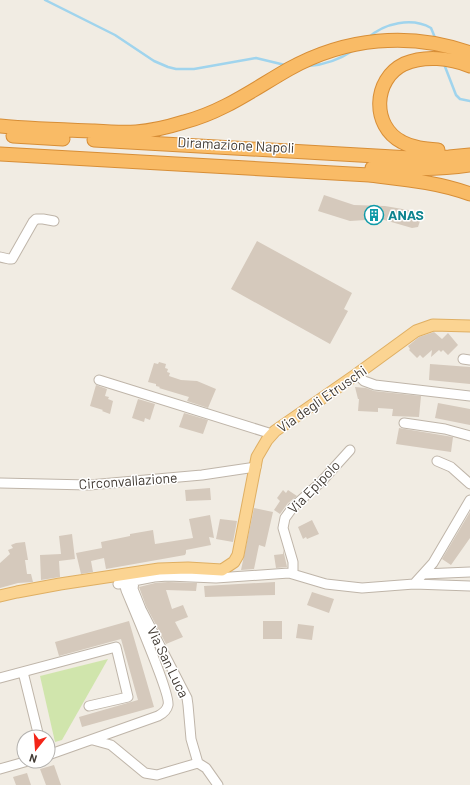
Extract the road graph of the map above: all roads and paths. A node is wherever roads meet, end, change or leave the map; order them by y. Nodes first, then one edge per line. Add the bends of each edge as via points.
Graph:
1 (470, 53) edge
2 (470, 66) edge
3 (0, 126) edge
4 (0, 135) edge
5 (0, 148) edge
6 (470, 148) edge
7 (0, 154) edge
8 (470, 155) edge
9 (470, 165) edge
10 (470, 194) edge
11 (54, 221) dead end
12 (0, 257) edge
13 (470, 326) edge
14 (357, 374) junction
15 (100, 380) dead end
16 (146, 389) dead end
17 (470, 396) edge
18 (404, 423) dead end
19 (273, 432) junction
20 (470, 436) edge
21 (350, 450) dead end
22 (437, 461) dead end
23 (256, 467) junction
24 (0, 483) edge
25 (470, 484) edge
26 (470, 500) edge
27 (470, 572) edge
28 (228, 573) junction
29 (293, 574) junction
30 (424, 574) junction
31 (134, 581) junction
32 (414, 584) junction
33 (470, 586) edge
34 (0, 596) edge
35 (23, 672) junction
36 (0, 678) edge
37 (89, 706) dead end
38 (37, 729) edge
39 (92, 740) junction
40 (56, 752) edge
41 (198, 763) junction
42 (16, 764) edge
43 (0, 769) edge
44 (218, 785) edge

1 - 3 highway via 415,40 381,40 335,49 313,57 210,114 146,131
2 - 6 highway via 427,58 403,65 395,70 383,86 379,109 382,121 395,138 409,146 449,150
4 - 8 highway, Diramazione Napoli via 411,158
5 - 9 highway, Diramazione Napoli via 391,169 451,168
7 - 10 highway via 369,175 428,183
11 - 12 street via 36,219 12,259
13 - 14 main road, Via degli Etruschi via 441,324 424,327
14 - 17 street via 364,381 375,385
14 - 19 main road, Via degli Etruschi
15 - 19 street
16 - 19 street
18 - 20 street
19 - 23 main road, Via degli Etruschi via 261,449
21 - 29 street, Via Epipolo via 285,518 283,528 293,562
22 - 25 street via 451,467
23 - 24 street, Circonvallazione via 202,475 89,485
23 - 28 main road, Via degli Etruschi via 238,555
26 - 30 street
27 - 30 street
28 - 29 street
28 - 31 street via 216,578 168,576
28 - 34 main road via 188,568 158,569
29 - 32 street via 326,584 362,588
30 - 32 street
31 - 39 street via 121,583 162,679 168,705 158,716
31 - 41 street, Via San Luca via 133,589 141,609 187,698 191,739
32 - 33 street
35 - 36 street
35 - 37 street via 116,647 128,697
35 - 38 street
39 - 40 street
39 - 41 street via 111,745 145,773 157,775
41 - 44 street, Via San Luca via 206,768
42 - 43 street

